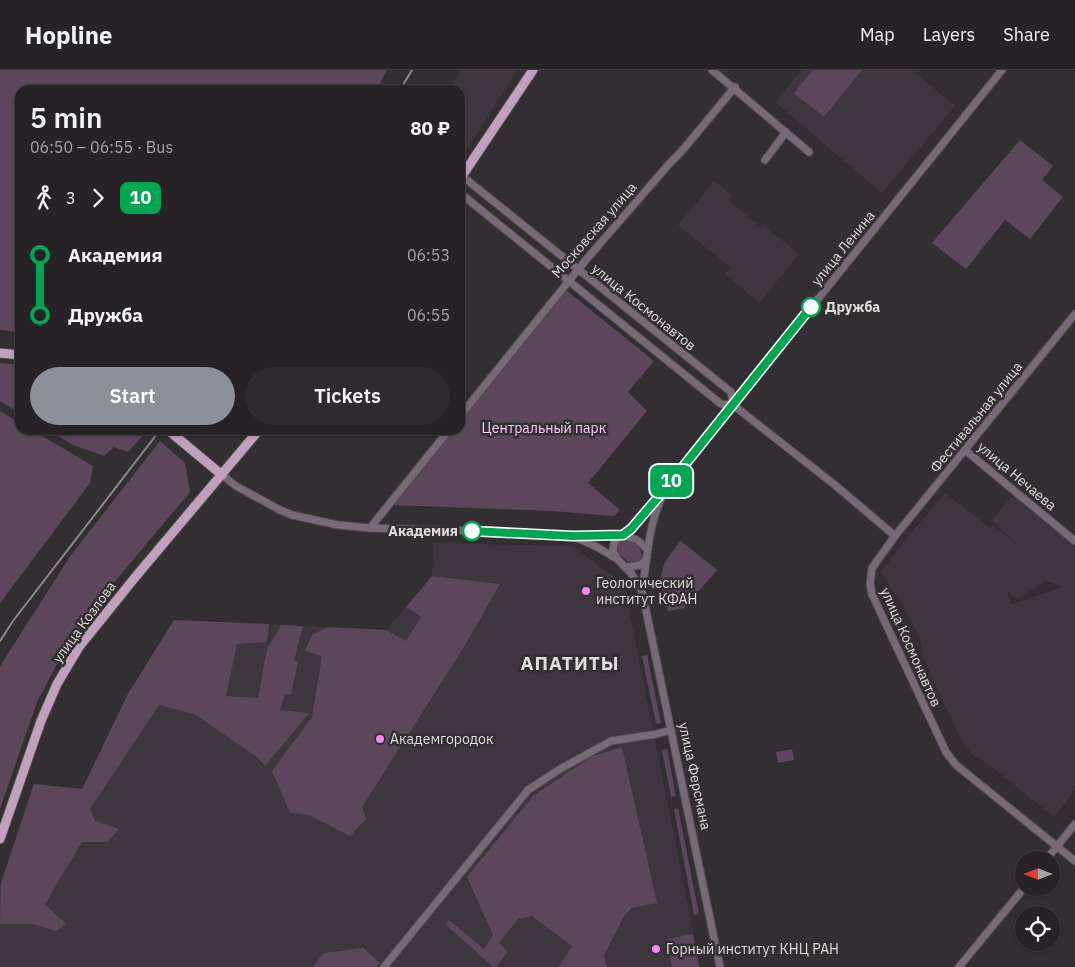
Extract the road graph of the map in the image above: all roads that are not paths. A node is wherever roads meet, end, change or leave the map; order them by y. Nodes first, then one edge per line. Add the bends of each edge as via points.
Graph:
1 (533, 70) edge
2 (712, 70) edge
3 (1002, 70) edge
4 (734, 88) junction
5 (786, 132) junction
6 (809, 152) dead end
7 (765, 160) dead end
8 (465, 171) edge
9 (465, 180) edge
10 (465, 197) edge
11 (578, 270) junction
12 (569, 280) junction
13 (1075, 314) edge
14 (0, 353) edge
15 (15, 354) edge
16 (733, 405) junction
17 (465, 410) edge
18 (174, 435) edge
19 (255, 435) edge
20 (445, 435) edge
21 (966, 450) junction
22 (222, 475) junction
23 (666, 488) junction
24 (370, 528) junction
25 (573, 536) junction
26 (621, 536) junction
27 (896, 536) junction
28 (1075, 541) edge
29 (647, 554) junction
30 (618, 560) junction
31 (626, 566) junction
32 (642, 591) junction
33 (671, 730) junction
34 (1075, 824) edge
35 (0, 839) edge
36 (1057, 847) junction
37 (1054, 851) edge
38 (1075, 861) edge
39 (1017, 896) edge
40 (384, 967) edge
41 (720, 967) edge
42 (959, 967) edge

1 - 8 main road
2 - 4 street
3 - 16 street, улица Ленина
4 - 5 street
4 - 11 street, Московская улица
5 - 6 street
5 - 7 street
9 - 11 street, улица Космонавтов
10 - 12 street, улица Космонавтов
11 - 12 street, Московская улица
11 - 16 street, улица Космонавтов via 731,392
12 - 16 street, улица Космонавтов via 722,404
12 - 17 street, Московская улица
13 - 21 street, Фестивальная улица
14 - 15 main road
16 - 23 street, улица Ленина
16 - 27 street, улица Космонавтов
18 - 22 main road
19 - 22 main road
20 - 24 street
21 - 27 street, Фестивальная улица
21 - 28 street, улица Нечаева
22 - 24 street via 256,498 292,515
22 - 35 main road, улица Козлова via 137,574 75,654 41,721
23 - 26 street, улица Ленина via 631,529
23 - 29 street, улица Ленина via 656,509
24 - 25 street
25 - 26 street
25 - 30 street
26 - 29 street via 637,540
26 - 30 street via 614,542 613,550
27 - 36 street, улица Космонавтов via 872,568 870,584 946,752 956,766
29 - 31 street via 642,565
29 - 32 street, улица Ферсмана
30 - 31 street
31 - 32 street, улица Ферсмана
32 - 33 street, улица Ферсмана
33 - 40 street via 610,741 528,790
33 - 41 street, улица Ферсмана
34 - 36 street
36 - 37 street
36 - 38 street, улица Космонавтов
39 - 42 street

